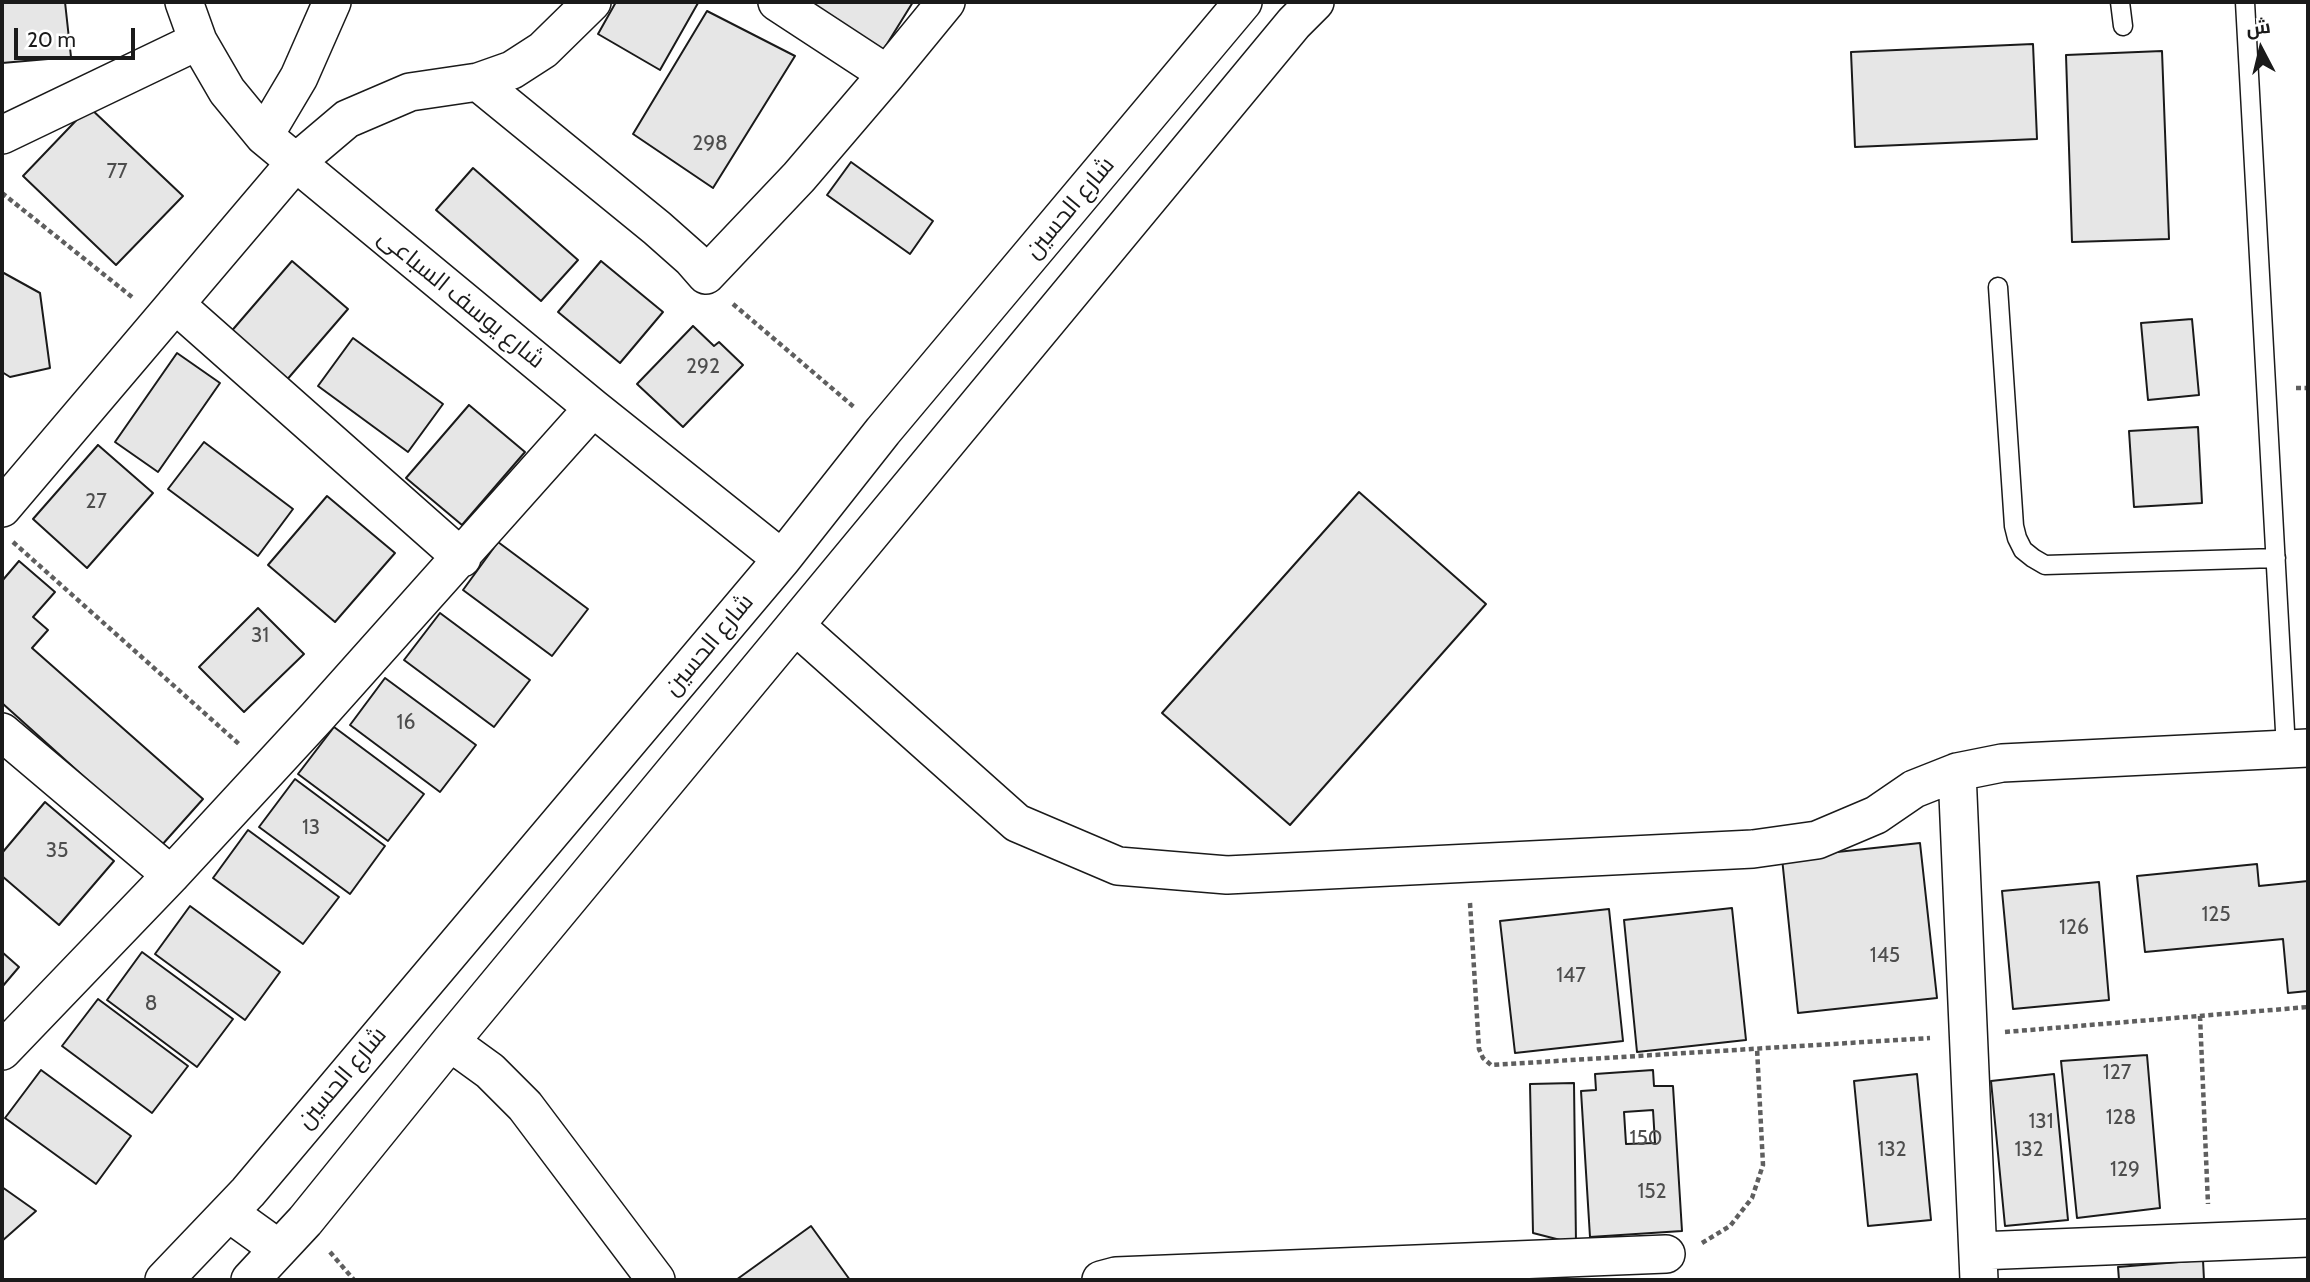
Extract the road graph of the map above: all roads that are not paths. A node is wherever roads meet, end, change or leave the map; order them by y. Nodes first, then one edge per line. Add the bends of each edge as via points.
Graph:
1 (184, 2) edge
2 (332, 2) edge
3 (592, 2) edge
4 (777, 2) edge
5 (946, 2) edge
6 (1243, 2) edge
7 (1266, 2) edge
8 (2120, 2) edge
9 (2245, 2) edge
10 (1305, 13) edge
11 (2123, 26) dead end
12 (198, 41) junction
13 (887, 74) junction
14 (478, 82) junction
15 (2, 135) edge
16 (264, 136) junction
17 (295, 163) junction
18 (1998, 287) dead end
19 (168, 312) junction
20 (593, 408) junction
21 (7, 525) edge
22 (461, 558) junction
23 (2276, 558) junction
24 (782, 559) junction
25 (796, 626) junction
26 (2, 732) edge
27 (2297, 748) edge
28 (1957, 772) junction
29 (171, 875) junction
30 (450, 1042) junction
31 (2, 1051) edge
32 (229, 1213) junction
33 (2308, 1238) edge
34 (279, 1249) junction
35 (1666, 1254) road end
36 (1978, 1266) edge
37 (1494, 1270) edge
38 (164, 1280) edge
39 (250, 1280) edge
40 (656, 1280) edge
41 (1101, 1280) edge

1 - 12 street, شارع يوسف السباعى
2 - 16 street via 299,77
3 - 14 street via 542,50 512,70
4 - 13 street
5 - 13 street
6 - 24 street, شارع الحسين via 883,431
7 - 10 street
8 - 11 lane
9 - 23 lane
10 - 25 street
12 - 15 street
12 - 16 street, شارع يوسف السباعى via 227,91
13 - 14 street via 799,177 706,275 657,228
14 - 17 street via 410,92 347,119
16 - 17 street, شارع يوسف السباعى
17 - 19 street
17 - 20 street, شارع يوسف السباعى
18 - 23 lane via 2014,526 2023,550 2045,565
19 - 21 street
19 - 22 street
20 - 22 street
20 - 24 street, شارع يوسف السباعى
22 - 29 street
23 - 27 lane
24 - 32 street, شارع الحسين
25 - 28 street via 1017,823 1118,866 1227,875 1753,849 1816,839 1876,815 1914,789
25 - 30 street
26 - 29 street
27 - 28 street via 2002,763
28 - 36 street
29 - 31 street
30 - 34 street
30 - 40 street via 490,1071 525,1106
32 - 34 street
32 - 38 street, شارع الحسين
33 - 36 street via 2210,1242
34 - 39 street
35 - 37 street
37 - 41 street via 1116,1276

